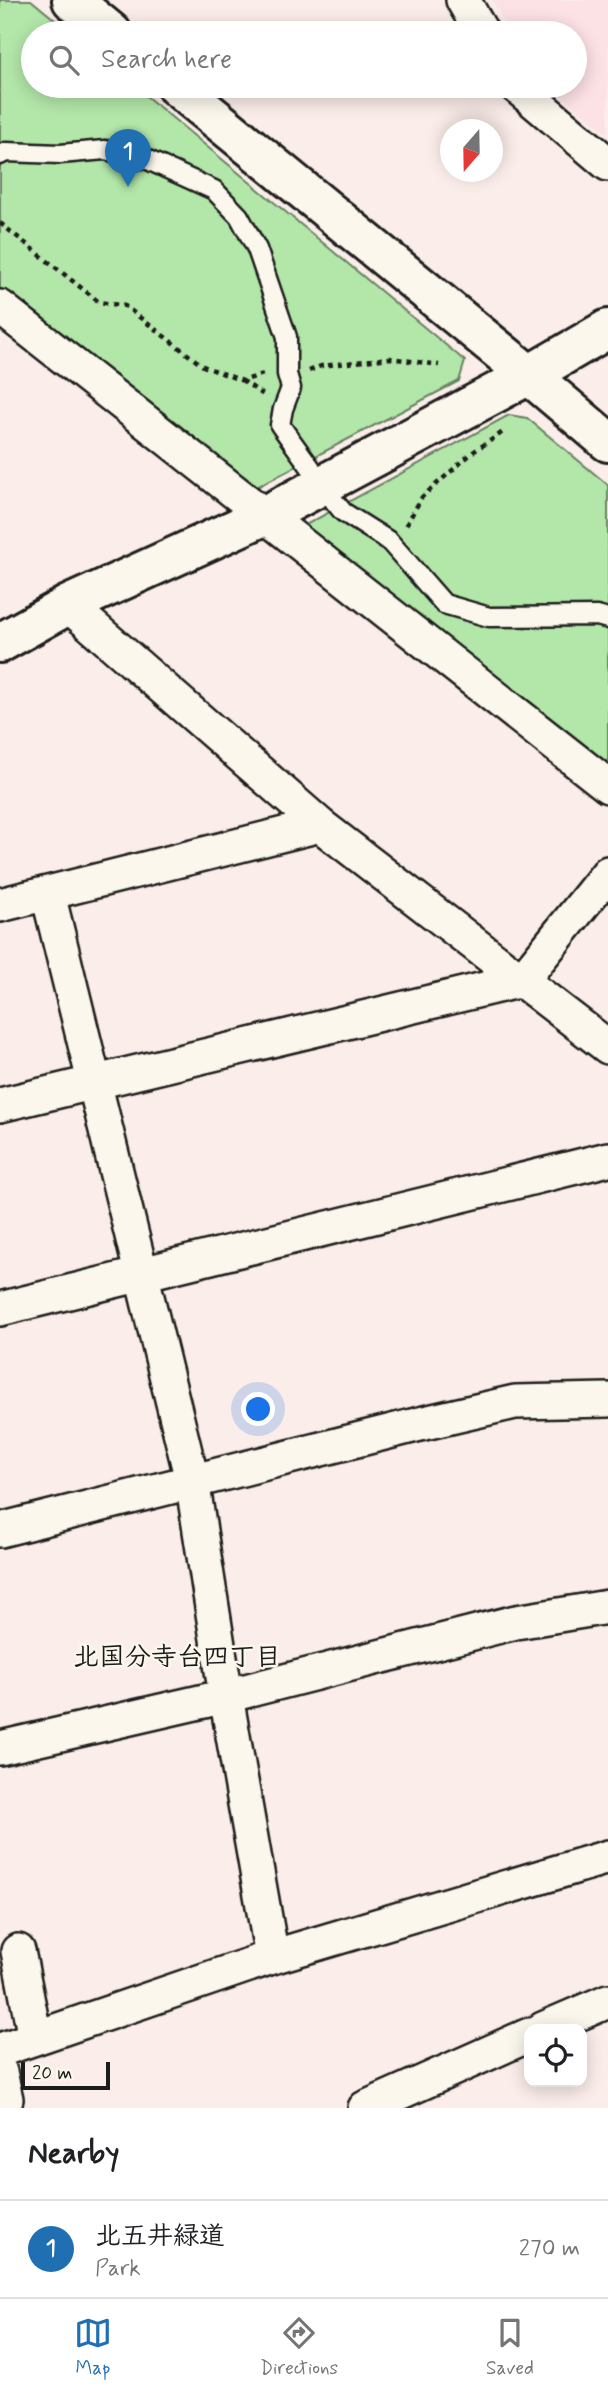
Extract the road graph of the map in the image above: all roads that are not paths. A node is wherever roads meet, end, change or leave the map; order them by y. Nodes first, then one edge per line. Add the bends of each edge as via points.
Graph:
1 (72, 0) edge
2 (463, 0) edge
3 (97, 21) edge
4 (475, 21) edge
5 (192, 98) edge
6 (530, 98) edge
7 (0, 155) edge
8 (608, 164) edge
9 (0, 307) edge
10 (608, 329) edge
11 (529, 375) junction
12 (608, 442) edge
13 (311, 468) dead end
14 (334, 501) dead end
15 (265, 515) junction
16 (68, 605) junction
17 (608, 619) edge
18 (0, 643) edge
19 (608, 786) edge
20 (320, 825) junction
21 (608, 873) edge
22 (48, 894) junction
23 (0, 905) edge
24 (522, 980) junction
25 (608, 1047) edge
26 (94, 1081) junction
27 (0, 1105) edge
28 (608, 1158) edge
29 (142, 1274) junction
30 (0, 1309) edge
31 (608, 1400) edge
32 (192, 1480) junction
33 (0, 1530) edge
34 (608, 1607) edge
35 (226, 1696) junction
36 (0, 1748) edge
37 (608, 1857) edge
38 (18, 1951) dead end
39 (272, 1957) junction
40 (608, 2001) edge
41 (555, 2024) edge
42 (524, 2037) edge
43 (35, 2038) junction
44 (0, 2050) edge
45 (365, 2108) edge

1 - 3 street
2 - 4 street
5 - 11 street
6 - 8 street
7 - 13 lane via 105,150 148,160 214,190 239,216 257,249 287,337 290,388 281,425
9 - 15 street
10 - 11 street
11 - 12 street
11 - 15 street
14 - 17 lane via 343,512 389,541 444,604 489,617
15 - 16 street
15 - 19 street
16 - 18 street
16 - 20 street
20 - 22 street
20 - 24 street
21 - 24 street
22 - 23 street
22 - 26 street
24 - 25 street
24 - 26 street
26 - 27 street
26 - 29 street
28 - 29 street
29 - 30 street
29 - 32 street
31 - 32 street via 515,1402
32 - 33 street
32 - 35 street
34 - 35 street via 516,1622
35 - 36 street
35 - 39 street
37 - 39 street
38 - 43 street
39 - 43 street
40 - 41 street
42 - 45 street
43 - 44 street

